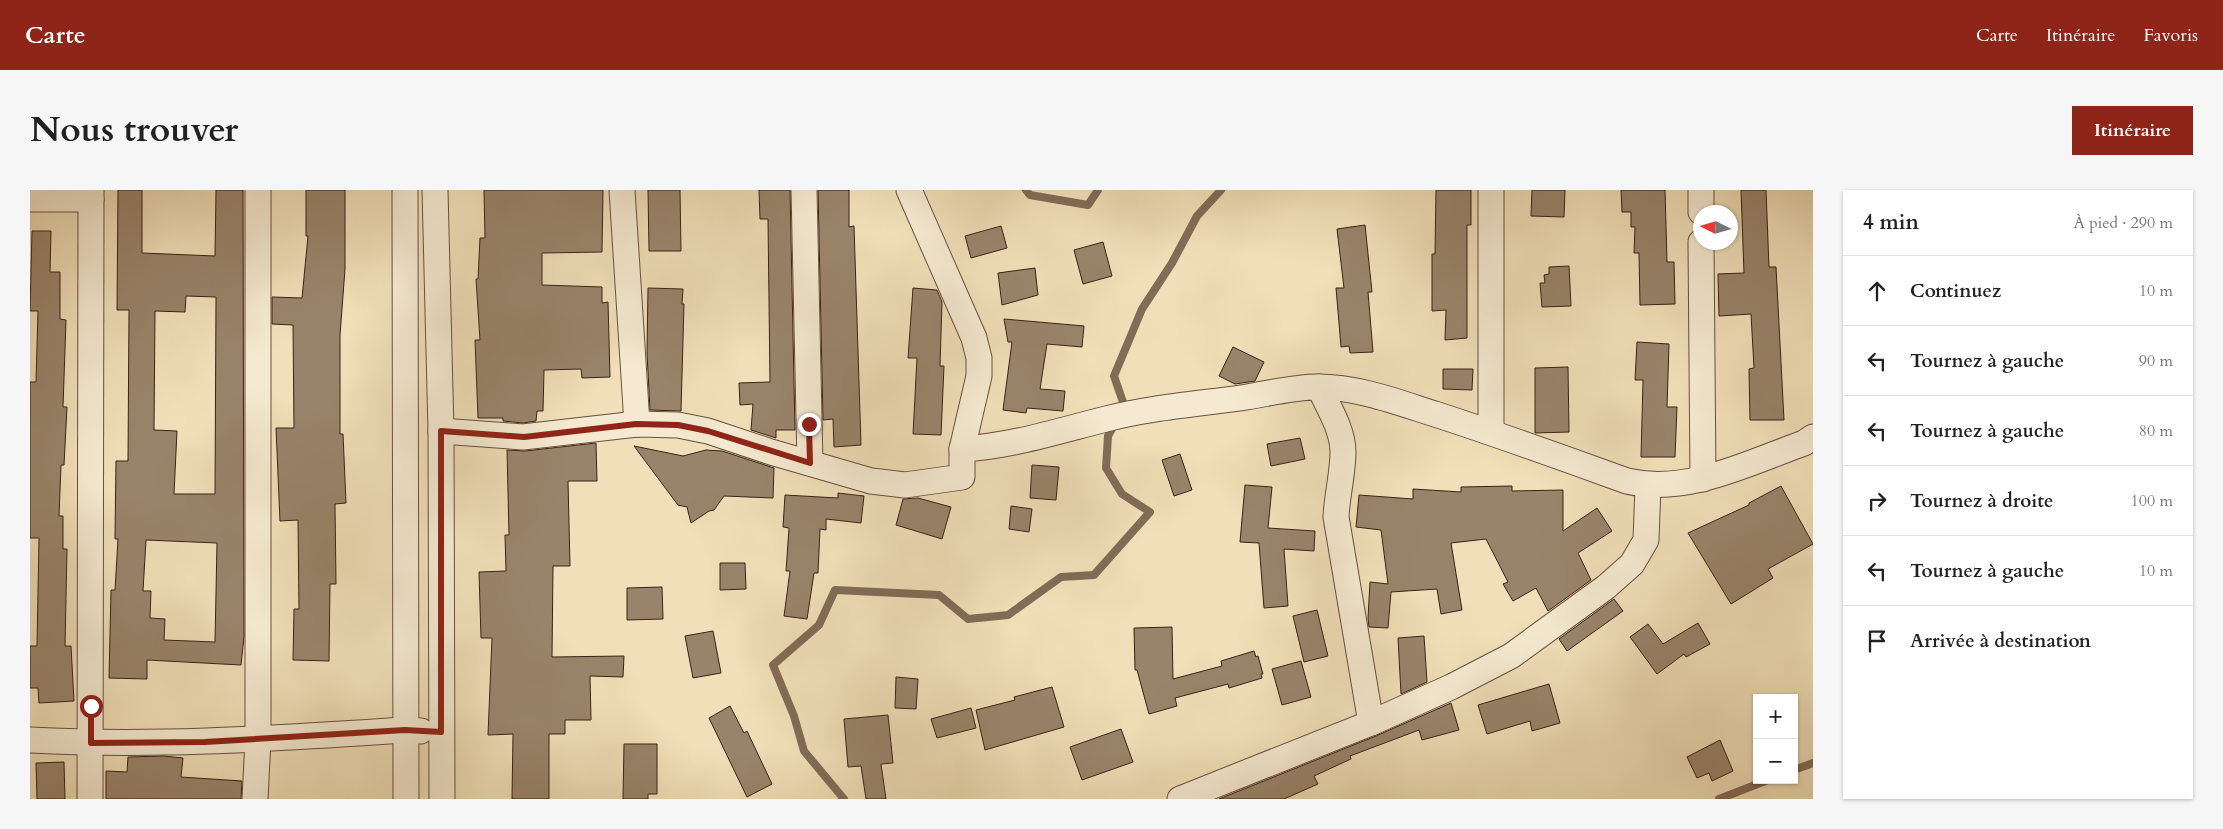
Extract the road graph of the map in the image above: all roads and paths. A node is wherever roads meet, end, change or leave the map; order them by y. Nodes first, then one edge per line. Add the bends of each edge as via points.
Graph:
1 (258, 190) edge
2 (405, 190) edge
3 (435, 190) edge
4 (622, 190) edge
5 (804, 190) edge
6 (909, 190) edge
7 (1491, 190) edge
8 (1701, 190) edge
9 (91, 195) edge
10 (30, 199) edge
11 (1701, 205) edge
12 (1701, 250) edge
13 (1319, 387) junction
14 (636, 424) junction
15 (441, 431) junction
16 (1491, 432) junction
17 (1813, 437) edge
18 (962, 449) junction
19 (810, 463) junction
20 (1703, 479) junction
21 (1648, 486) junction
22 (1371, 723) junction
23 (405, 730) junction
24 (441, 732) junction
25 (30, 740) edge
26 (258, 740) junction
27 (91, 743) junction
28 (90, 799) edge
29 (255, 799) edge
30 (406, 799) edge
31 (442, 799) edge
32 (1180, 799) edge

1 - 26 street
2 - 23 street
3 - 15 street
4 - 14 street
5 - 19 street
6 - 18 street via 974,338 979,358 979,376
7 - 16 street
8 - 11 street
9 - 10 street
9 - 27 street
12 - 20 street
13 - 16 street via 1381,397
13 - 18 street via 1156,408 1019,442
13 - 22 street via 1341,437 1343,451 1336,517
14 - 15 street via 524,437
14 - 19 street via 678,425 708,431
15 - 24 street
16 - 21 street
17 - 20 street via 1804,444
18 - 19 street via 962,477 904,485 871,481
20 - 21 street
21 - 22 street via 1646,540 1632,564 1606,588 1511,656
22 - 32 street
23 - 24 street
23 - 26 street
23 - 30 street
24 - 31 street
25 - 27 street
26 - 27 street
26 - 29 street
27 - 28 street

